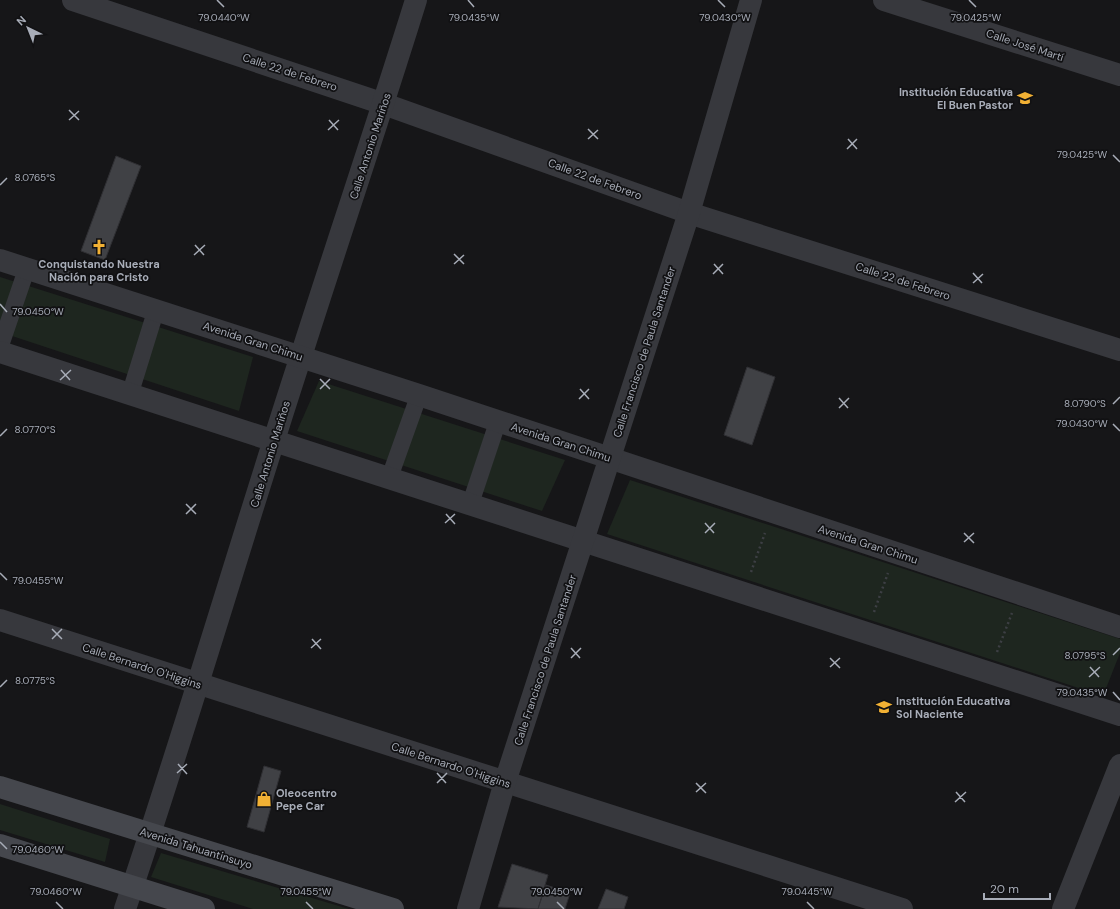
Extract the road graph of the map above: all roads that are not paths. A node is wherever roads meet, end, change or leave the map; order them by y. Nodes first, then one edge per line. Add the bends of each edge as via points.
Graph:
1 (73, 0) edge
2 (416, 0) edge
3 (751, 0) edge
4 (884, 0) edge
5 (1120, 75) edge
6 (384, 104) junction
7 (689, 213) junction
8 (0, 260) edge
9 (27, 268) junction
10 (156, 310) junction
11 (0, 347) edge
12 (1120, 350) edge
13 (0, 352) edge
14 (300, 356) junction
15 (130, 394) junction
16 (419, 395) junction
17 (498, 421) junction
18 (274, 441) junction
19 (610, 458) junction
20 (389, 479) junction
21 (470, 505) junction
22 (584, 542) junction
23 (0, 620) edge
24 (1120, 628) edge
25 (198, 684) junction
26 (1120, 714) edge
27 (1120, 765) edge
28 (505, 782) junction
29 (0, 787) edge
30 (149, 834) junction
31 (0, 845) edge
32 (133, 886) junction
33 (125, 909) edge
34 (204, 909) edge
35 (392, 909) edge
36 (468, 909) edge
37 (902, 909) edge
38 (1063, 909) edge

1 - 6 street, Calle 22 de Febrero
2 - 6 street, Calle Antonio Mariños
3 - 7 street, Calle Francisco de Paula Santander
4 - 5 street, Calle José Martí
6 - 7 street, Calle 22 de Febrero
6 - 14 street, Calle Antonio Mariños
7 - 12 street, Calle 22 de Febrero
7 - 19 street, Calle Francisco de Paula Santander
8 - 9 street, Avenida Gran Chimu
9 - 10 street, Avenida Gran Chimu
9 - 11 street
10 - 14 street, Avenida Gran Chimu
10 - 15 street
13 - 15 street
14 - 16 street, Avenida Gran Chimu
14 - 18 street, Calle Antonio Mariños
15 - 18 street
16 - 17 street, Avenida Gran Chimu
16 - 20 street
17 - 19 street, Avenida Gran Chimu
17 - 21 street
18 - 20 street
18 - 25 street, Calle Antonio Mariños
19 - 22 street, Calle Francisco de Paula Santander
19 - 24 street, Avenida Gran Chimu
20 - 21 street
21 - 22 street
22 - 26 street
22 - 28 street, Calle Francisco de Paula Santander
23 - 25 street, Calle Bernardo O'Higgins
25 - 28 street, Calle Bernardo O'Higgins
25 - 30 street, Calle Antonio Mariños
27 - 38 street
28 - 36 street, Calle Francisco de Paula Santander
28 - 37 street, Calle Bernardo O'Higgins
29 - 30 main road, Avenida Tahuantinsuyo
30 - 32 street, Calle Antonio Mariños
30 - 35 main road, Avenida Tahuantinsuyo
31 - 32 main road
32 - 33 street, Calle Antonio Mariños
32 - 34 main road

